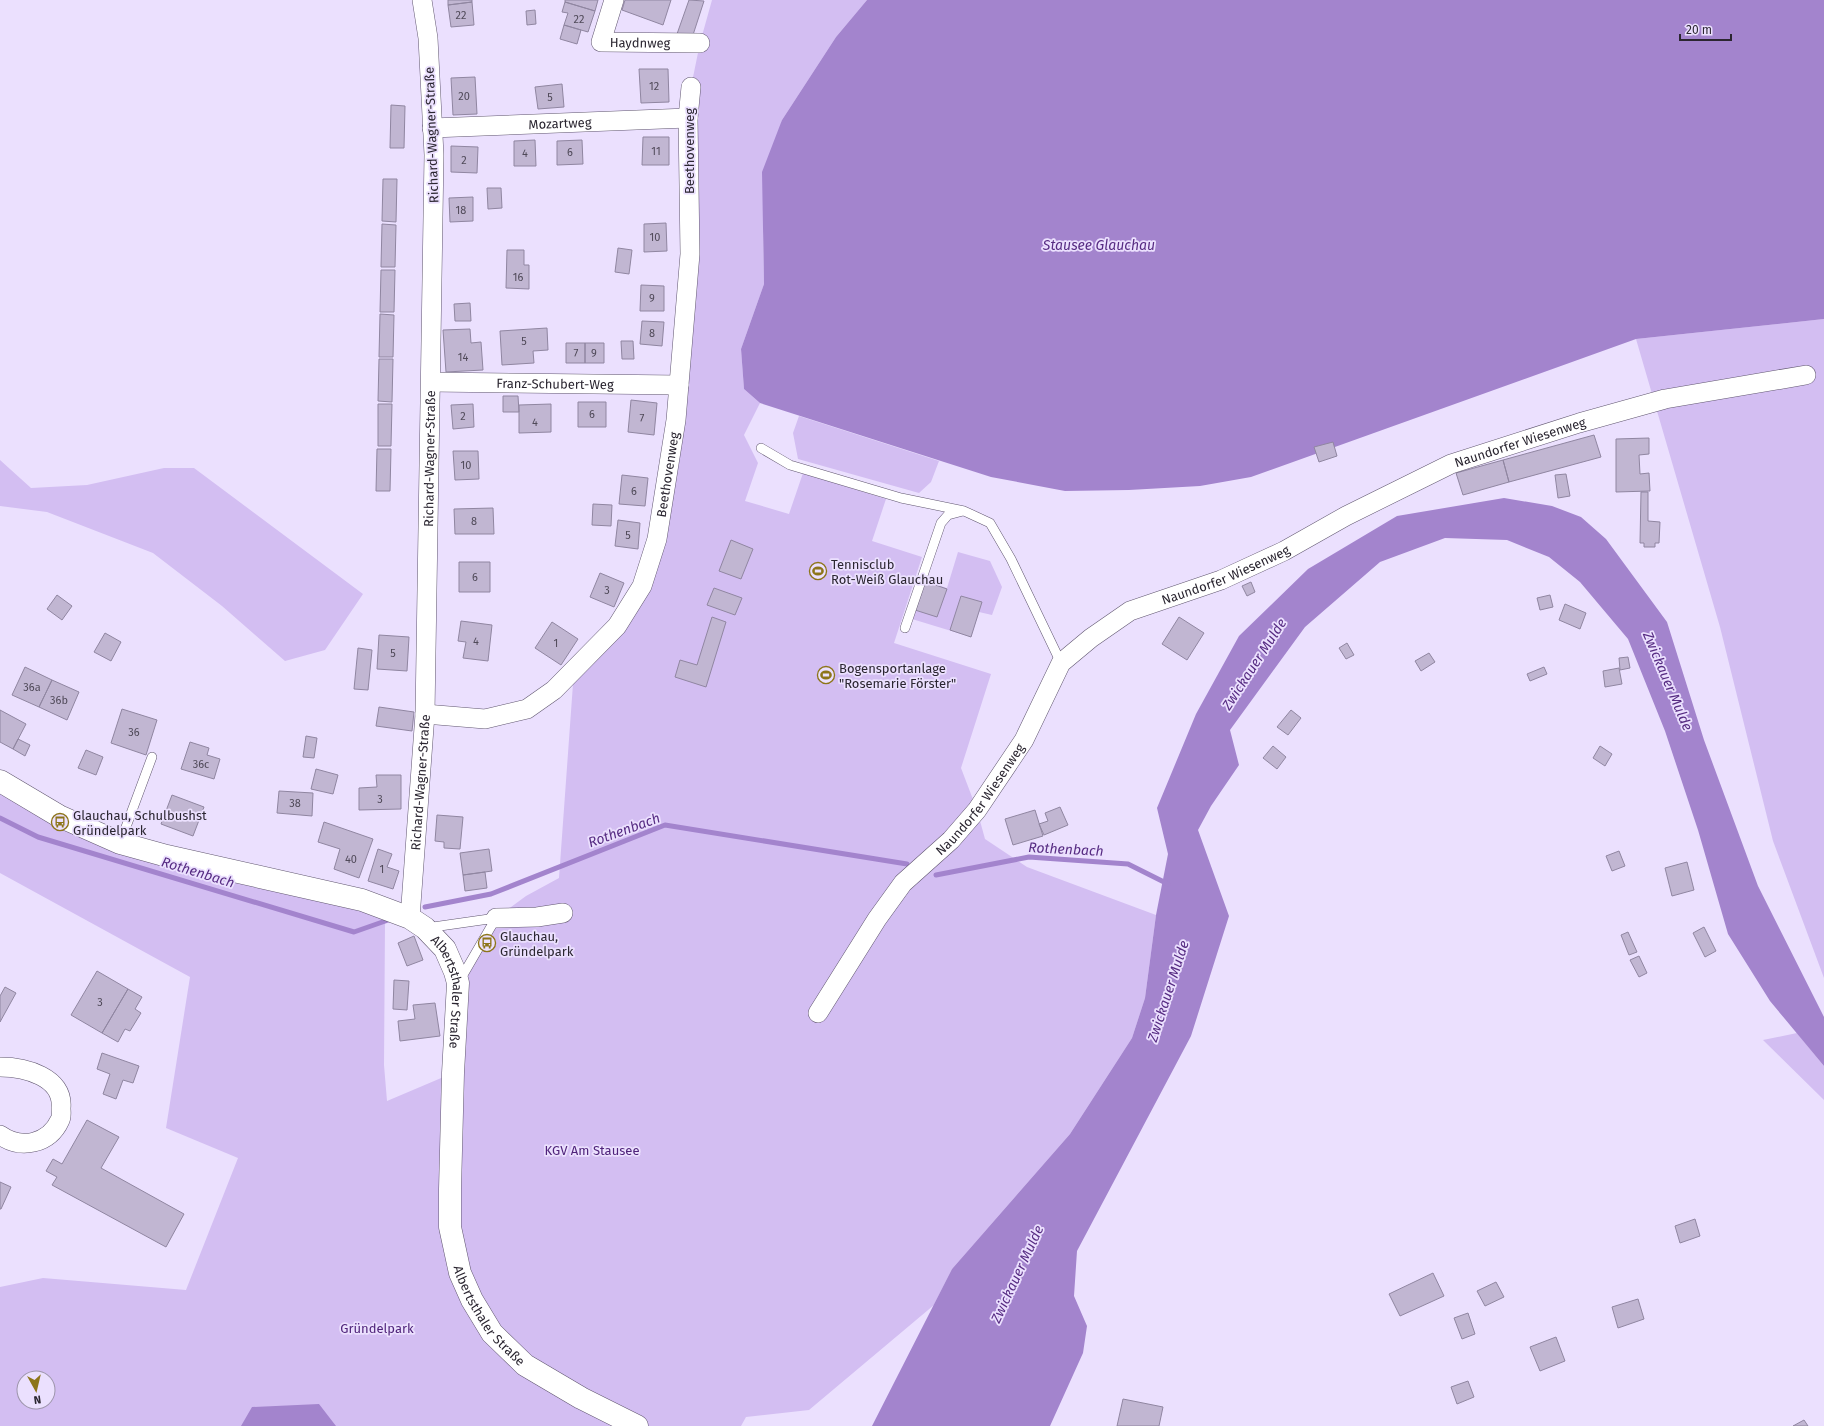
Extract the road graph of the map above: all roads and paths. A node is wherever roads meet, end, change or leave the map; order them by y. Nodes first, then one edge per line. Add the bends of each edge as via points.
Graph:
1 (422, 0) edge
2 (614, 0) edge
3 (700, 43) dead end
4 (691, 87) dead end
5 (688, 118) junction
6 (432, 128) junction
7 (1806, 375) dead end
8 (431, 382) junction
9 (679, 385) junction
10 (761, 448) dead end
11 (964, 511) junction
12 (905, 628) dead end
13 (1061, 663) junction
14 (425, 714) junction
15 (152, 757) dead end
16 (0, 781) edge
17 (120, 843) junction
18 (563, 913) dead end
19 (496, 918) junction
20 (417, 923) junction
21 (458, 983) junction
22 (818, 1013) dead end
23 (0, 1067) edge
24 (0, 1135) edge
25 (637, 1426) edge

1 - 6 street, Richard-Wagner-Straße via 428,38
2 - 3 street, Haydnweg via 601,42
4 - 5 street, Beethovenweg
5 - 6 street, Mozartweg
5 - 9 street, Beethovenweg via 690,254
6 - 8 street, Richard-Wagner-Straße via 434,155
7 - 13 street, Naundorfer Wiesenweg via 1665,399 1579,423 1451,464 1346,516 1284,551 1221,580 1130,611
8 - 9 street, Franz-Schubert-Weg
8 - 14 street, Richard-Wagner-Straße
9 - 14 street, Beethovenweg via 657,539 642,586 616,626 554,690 527,709 484,719
10 - 11 lane via 790,465 901,498
11 - 12 lane via 948,515 942,523
11 - 13 lane via 990,523
13 - 22 street, Naundorfer Wiesenweg via 1024,740 977,810 951,840 903,883 877,919
14 - 20 street, Richard-Wagner-Straße
15 - 17 lane
16 - 17 street, Albertsthaler Straße via 59,816
17 - 20 street, Albertsthaler Straße via 362,900
18 - 19 street
19 - 20 lane
19 - 21 lane
20 - 21 street, Albertsthaler Straße via 446,949
21 - 25 street, Albertsthaler Straße via 450,1227 460,1272 472,1300 492,1333 525,1365 581,1398
23 - 24 street via 14,1067 36,1073 55,1084 62,1102 61,1120 49,1135 32,1144 17,1143

